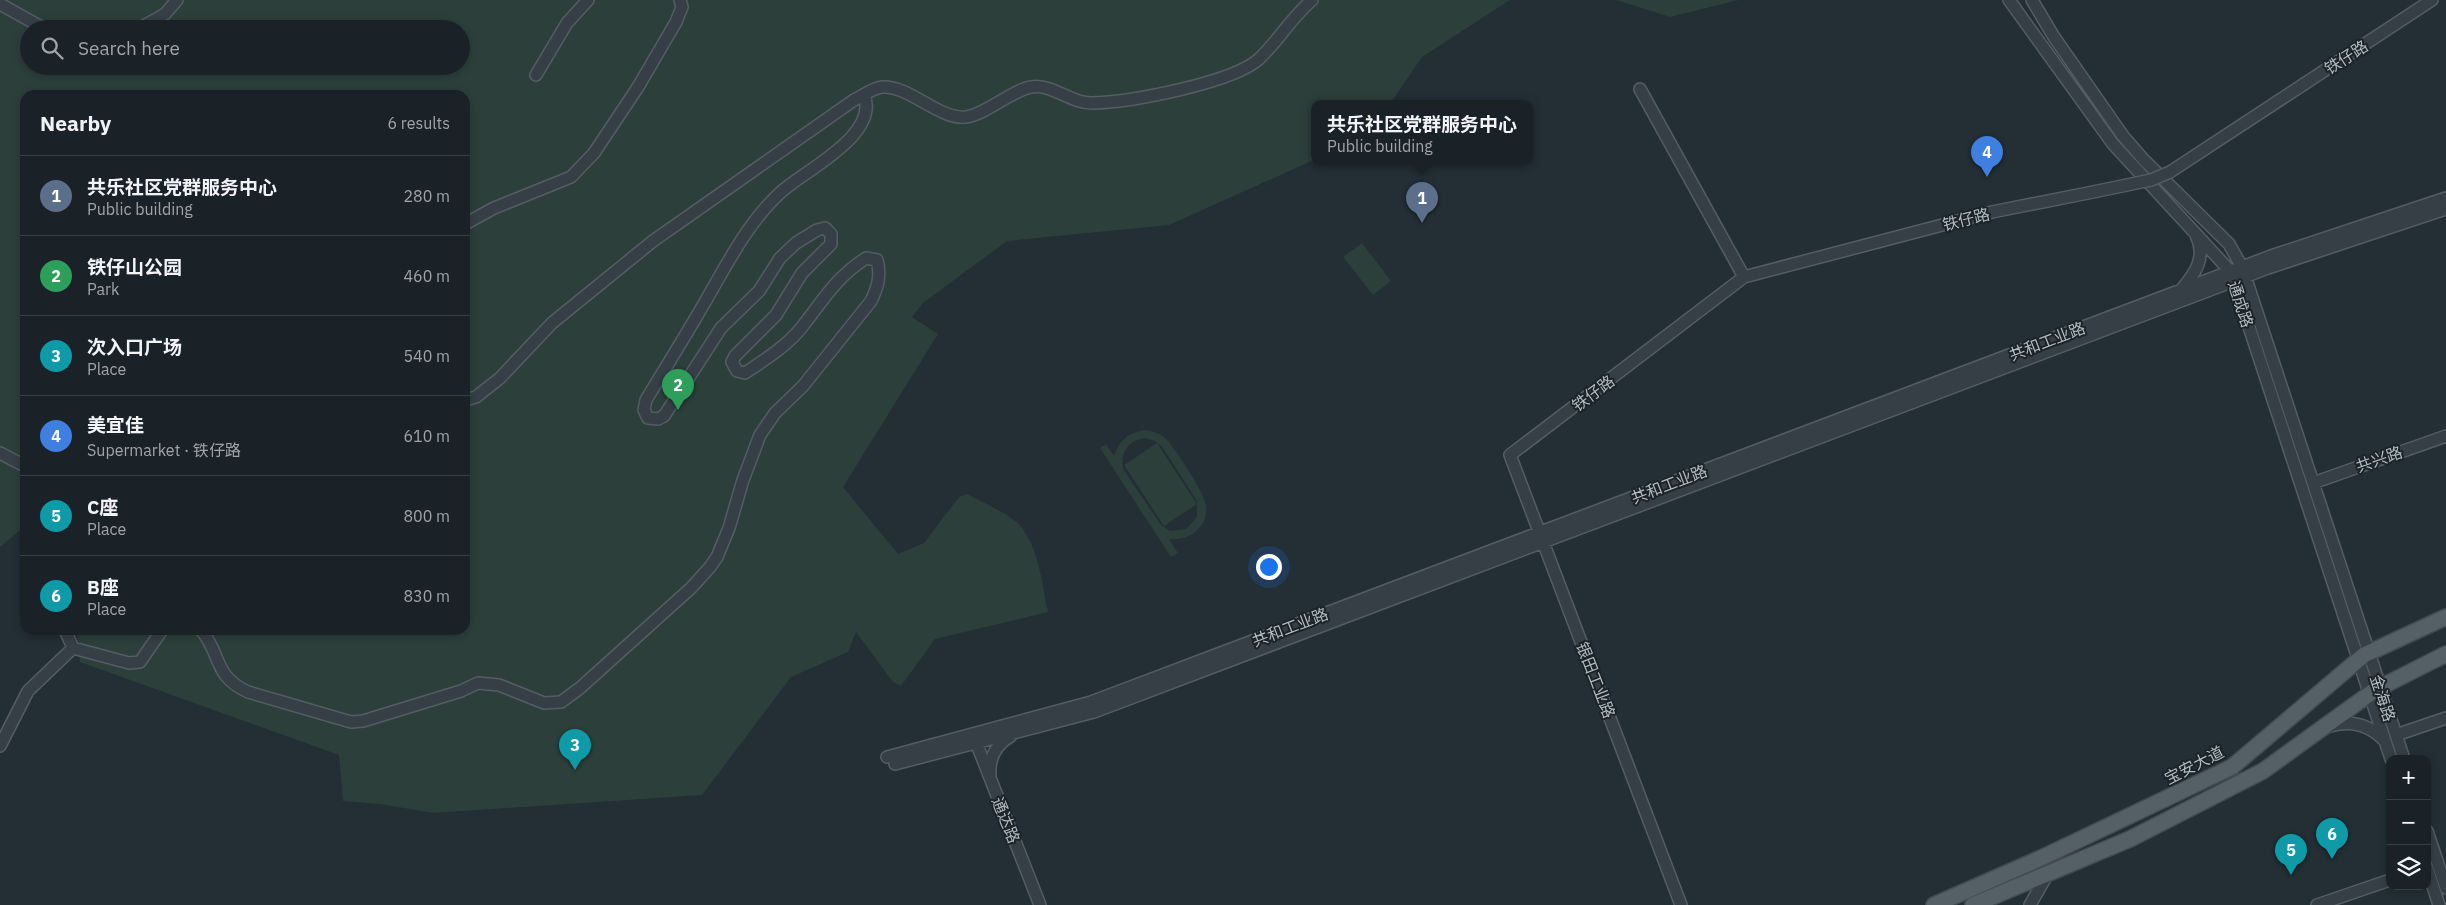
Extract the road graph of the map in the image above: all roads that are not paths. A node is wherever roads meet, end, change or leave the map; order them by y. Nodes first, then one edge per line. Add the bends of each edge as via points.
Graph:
1 (177, 0) edge
2 (588, 0) edge
3 (680, 0) edge
4 (1312, 0) edge
5 (2009, 0) edge
6 (2032, 0) edge
7 (2432, 0) edge
8 (0, 4) edge
9 (29, 20) edge
10 (154, 20) edge
11 (536, 75) dead end
12 (1640, 89) dead end
13 (866, 100) junction
14 (2446, 198) edge
15 (2446, 209) edge
16 (470, 221) edge
17 (2193, 229) junction
18 (2238, 274) junction
19 (1744, 277) junction
20 (2180, 291) junction
21 (470, 398) edge
22 (2446, 436) edge
23 (0, 453) edge
24 (1510, 455) joint
25 (20, 463) edge
26 (2313, 483) junction
27 (1542, 537) junction
28 (2446, 617) edge
29 (67, 635) edge
30 (159, 635) edge
31 (206, 635) edge
32 (2358, 639) junction
33 (73, 648) junction
34 (2446, 654) edge
35 (2364, 656) junction
36 (2375, 691) junction
37 (2446, 718) edge
38 (2321, 729) junction
39 (1025, 730) junction
40 (2391, 738) junction
41 (974, 739) junction
42 (0, 746) edge
43 (2391, 755) edge
44 (2402, 755) edge
45 (891, 761) dead end
46 (994, 788) junction
47 (2431, 859) edge
48 (2047, 875) junction
49 (2431, 880) edge
50 (2386, 881) edge
51 (2446, 888) edge
52 (1040, 905) edge
53 (1681, 905) edge
54 (1934, 905) edge
55 (1973, 905) edge
56 (2030, 905) edge
57 (2317, 905) edge
58 (2439, 905) edge

1 - 10 street via 165,14
2 - 11 street via 567,23
3 - 16 street via 682,7 676,22 594,153 571,177
4 - 13 street via 1258,60 1238,72 1156,96 1091,103 1074,100 1049,89 1031,87 967,117 952,116 895,89 881,87
5 - 17 street, 通成路 via 2113,144
6 - 18 street, 通成路 via 2123,136 2229,244
7 - 19 street, 铁仔路, bridge via 2170,172 2151,180 1992,212
8 - 9 street
12 - 19 street
13 - 21 street via 854,100 653,241 552,323 500,378
13 - 31 street via 865,116 847,143 788,187 760,214 727,263 646,400 644,410 648,418 664,416 721,328 759,292 780,258 816,230 825,228 831,234 831,244 802,273 776,315 735,356 732,362 737,371 745,373 783,346 805,324 837,282 866,258 877,260 880,271 877,290 814,374 775,413 760,435 729,528 710,567 580,688 561,702 544,703 499,685 478,683 351,722 248,692 232,684 221,669
14 - 18 street, 共和工业路
15 - 18 street, 共和工业路
17 - 18 street, 通成路
17 - 20 street via 2199,240 2200,262
18 - 20 street, 共和工业路
18 - 26 street, 通成路
18 - 27 street, 共和工业路
18 - 32 street, 通成路
19 - 24 street, 铁仔路
20 - 27 street, 共和工业路
22 - 26 street, 共兴路
23 - 25 street
24 - 27 street, 银田工业路
26 - 32 street, 通成路
27 - 39 street, 共和工业路 via 1094,712
27 - 41 street, 共和工业路 via 1091,702
27 - 53 street, 银田工业路
28 - 35 main road, 宝安大道
29 - 33 street
30 - 33 street via 140,662 129,664
32 - 35 street, 金海路
33 - 42 street via 28,691
34 - 36 main road
35 - 36 street, 金海路
35 - 54 main road, 宝安大道 via 2232,767
36 - 38 main road
36 - 40 street, 金海路
37 - 40 street
38 - 40 street via 2354,723
38 - 48 main road via 2263,771 2130,839
39 - 41 street, 共和工业路
39 - 46 street via 1007,738 994,752 990,769
40 - 43 street, 金海路
40 - 44 street, 金海路
41 - 45 street, 共和工业路
41 - 46 street, 通达路
46 - 52 street, 通达路
47 - 51 street
48 - 55 main road
48 - 56 street
49 - 58 street
50 - 57 street

